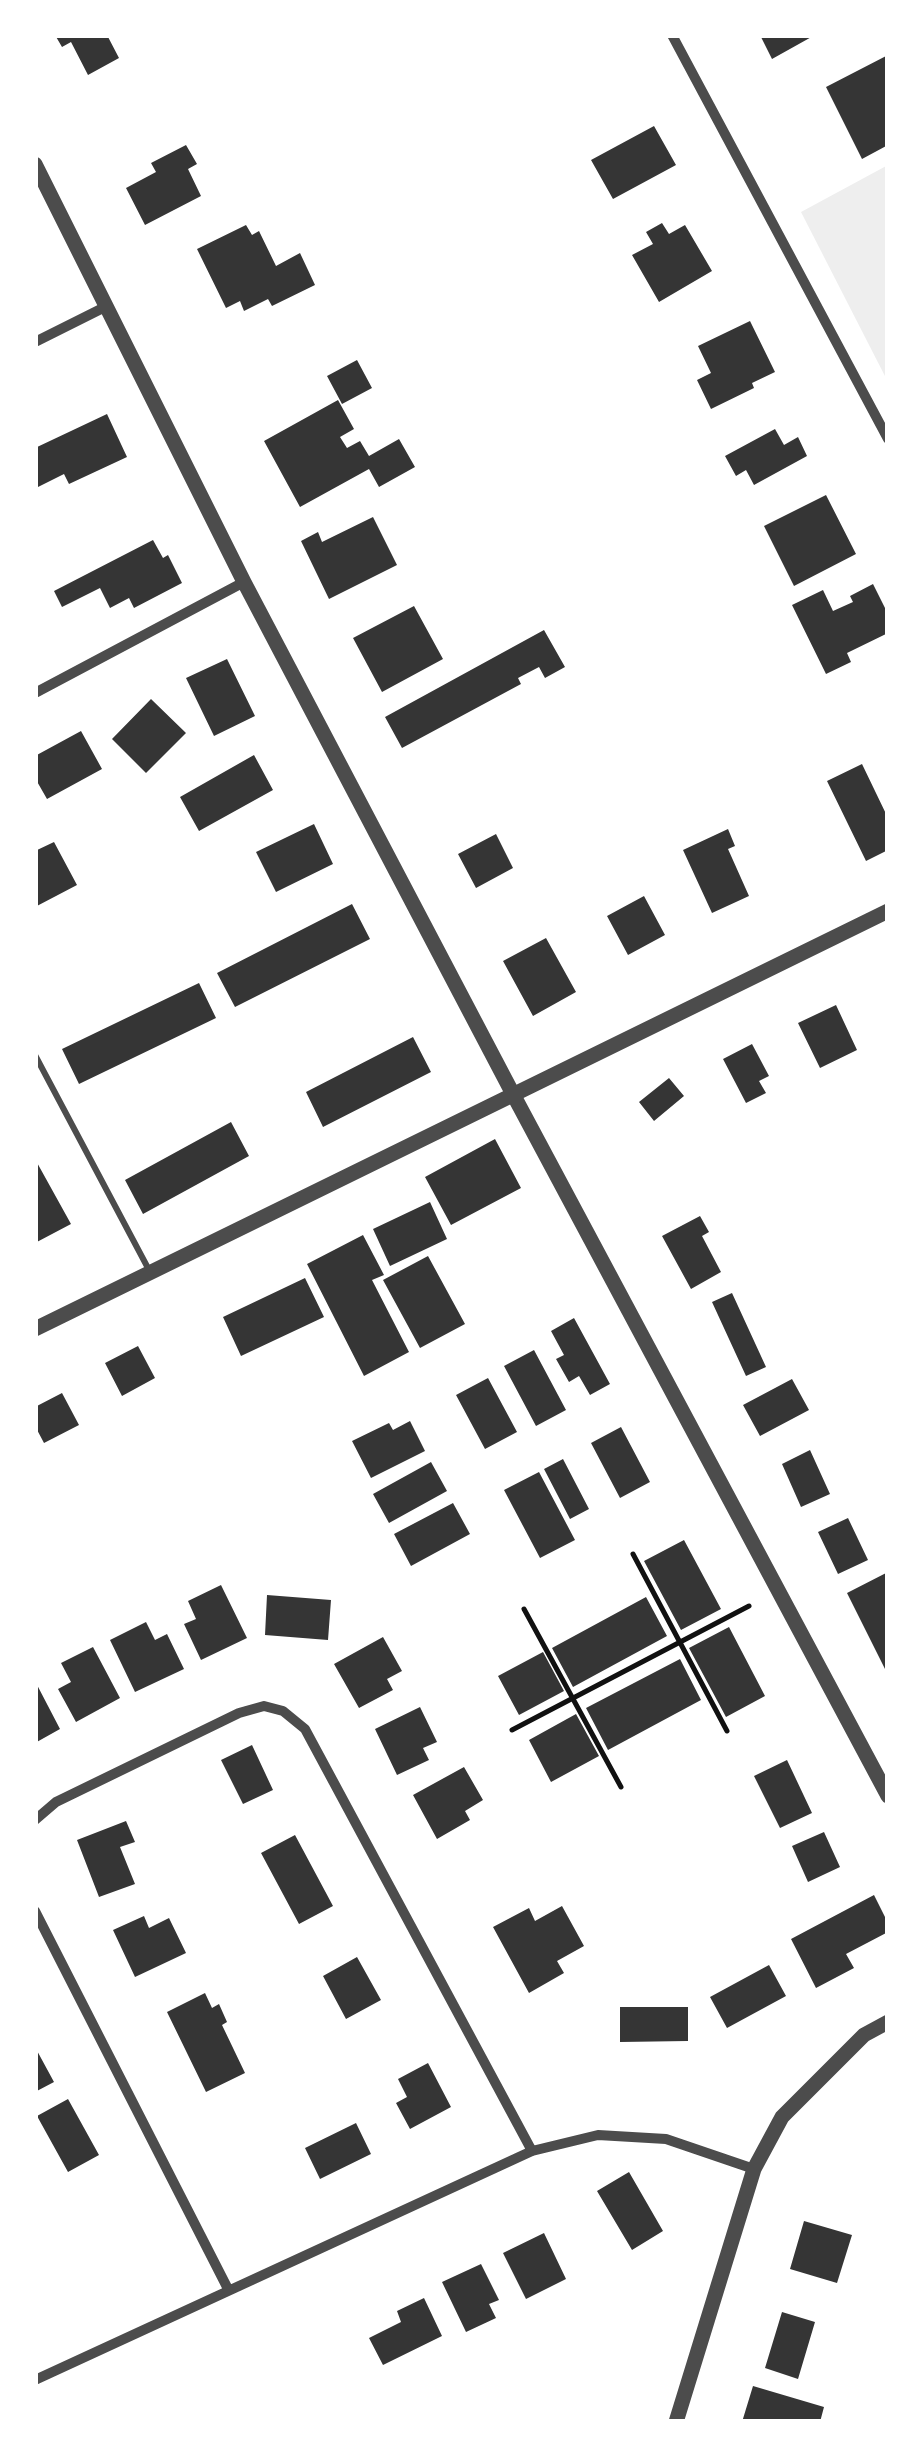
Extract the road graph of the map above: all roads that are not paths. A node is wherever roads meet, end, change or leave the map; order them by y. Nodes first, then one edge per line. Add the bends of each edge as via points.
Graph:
1 (672, 35) edge
2 (35, 164) edge
3 (105, 308) junction
4 (35, 342) edge
5 (888, 438) edge
6 (244, 582) junction
7 (35, 692) edge
8 (888, 911) edge
9 (35, 1055) edge
10 (514, 1096) junction
11 (149, 1271) junction
12 (35, 1329) edge
13 (888, 1796) edge
14 (35, 1820) edge
15 (35, 1911) edge
16 (888, 2022) edge
17 (532, 2152) junction
18 (754, 2168) junction
19 (228, 2289) junction
20 (35, 2380) edge
21 (676, 2422) edge

1 - 5 street
2 - 3 street
3 - 4 street
3 - 6 street
6 - 7 street
6 - 10 street
8 - 10 street
9 - 11 lane
10 - 11 street
10 - 13 street
11 - 12 street
14 - 17 street via 56,1802 239,1713 264,1706 283,1711 306,1729
15 - 19 street
16 - 18 street via 864,2035 782,2117
17 - 18 street via 598,2135 666,2140
17 - 19 street
18 - 21 street
19 - 20 street

